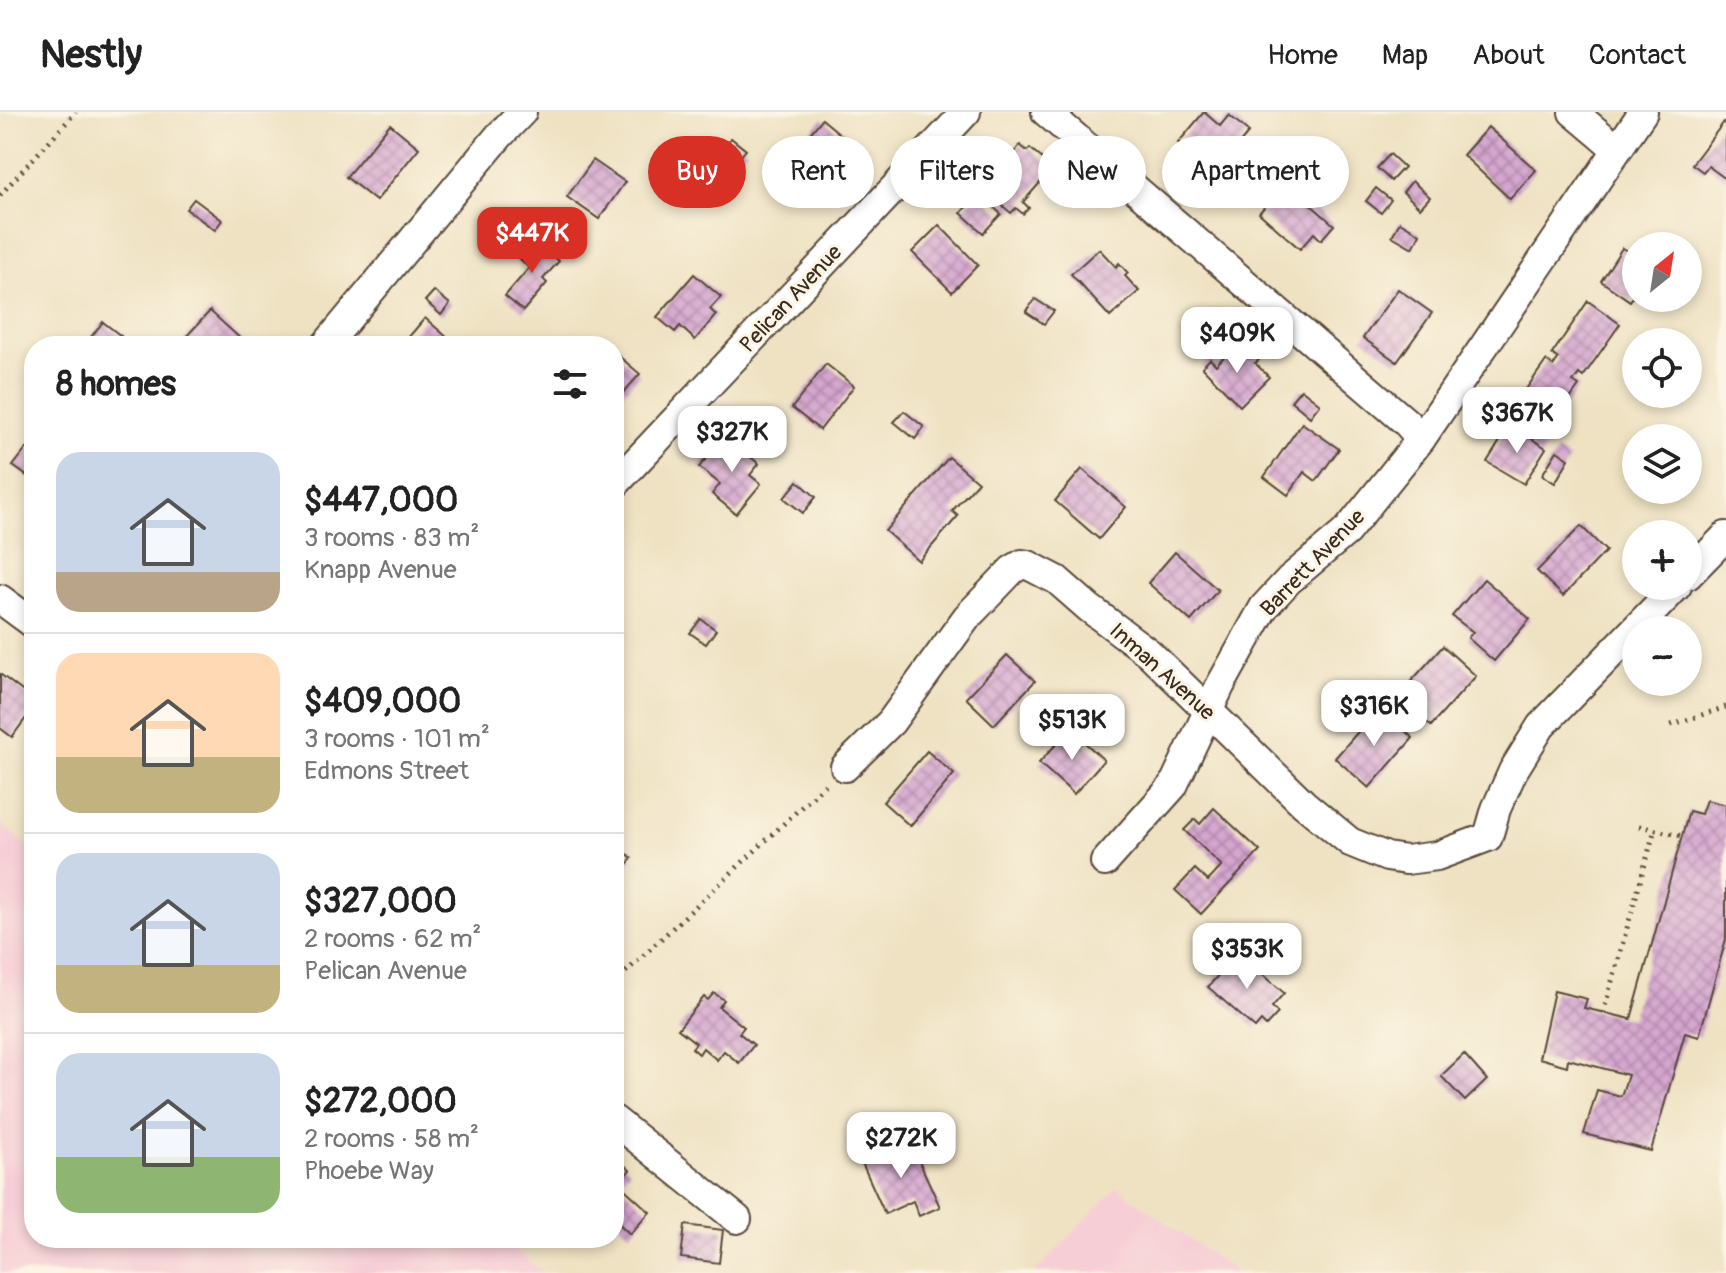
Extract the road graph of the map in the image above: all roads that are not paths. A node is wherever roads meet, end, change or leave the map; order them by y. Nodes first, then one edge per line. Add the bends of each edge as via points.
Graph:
1 (522, 112) edge
2 (966, 112) edge
3 (1046, 112) edge
4 (1573, 112) edge
5 (1643, 112) edge
6 (1617, 149) junction
7 (333, 336) edge
8 (1421, 439) junction
9 (624, 474) edge
10 (1718, 544) edge
11 (1702, 561) edge
12 (0, 599) edge
13 (1663, 600) edge
14 (24, 617) edge
15 (1207, 711) junction
16 (845, 767) road end
17 (1105, 862) dead end
18 (624, 1128) edge
19 (737, 1219) dead end

1 - 7 street
2 - 9 street, Pelican Avenue
3 - 8 street
4 - 6 street
5 - 6 street, Barrett Avenue
6 - 8 street, Barrett Avenue
8 - 15 street, Barrett Avenue via 1347,531 1264,607
10 - 11 street
12 - 14 street
13 - 15 street, Inman Avenue via 1541,726 1513,771 1488,837 1453,852 1422,859 1368,851 1334,831
15 - 16 street, Inman Avenue via 1149,653 1057,580 1022,564 967,617 891,722
15 - 17 street, Barrett Avenue via 1173,786
18 - 19 street

